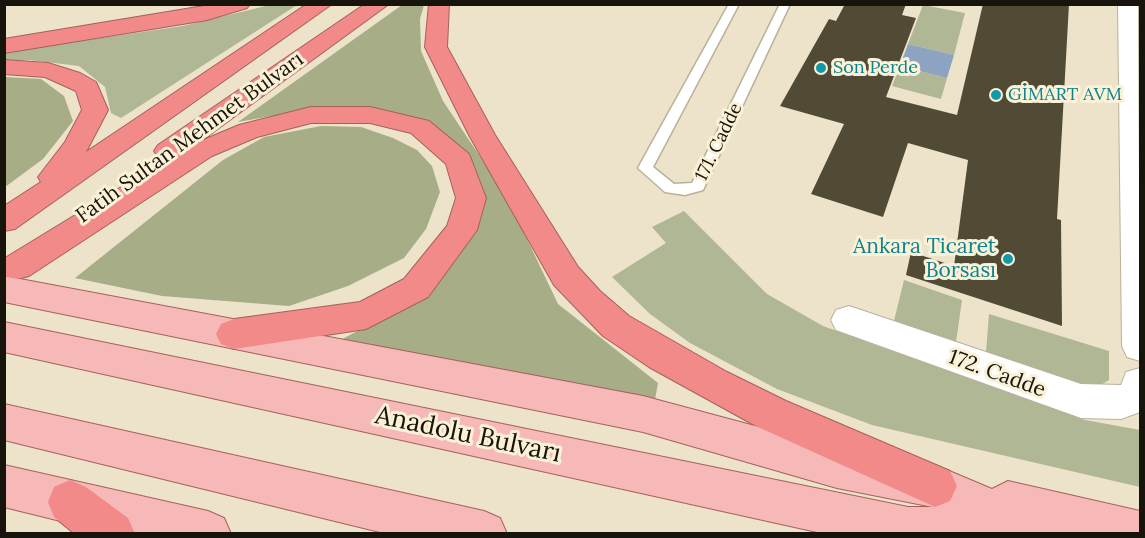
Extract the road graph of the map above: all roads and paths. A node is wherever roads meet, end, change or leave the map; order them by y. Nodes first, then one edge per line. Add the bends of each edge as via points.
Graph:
1 (240, 4) edge
2 (322, 4) edge
3 (380, 4) edge
4 (439, 4) edge
5 (734, 4) edge
6 (785, 4) edge
7 (1128, 4) edge
8 (4, 46) edge
9 (4, 68) edge
10 (36, 198) junction
11 (4, 221) edge
12 (9, 278) edge
13 (849, 320) dead end
14 (234, 334) junction
15 (4, 337) edge
16 (1140, 346) edge
17 (1140, 384) edge
18 (4, 422) edge
19 (4, 486) edge
20 (935, 486) junction
21 (70, 502) junction
22 (921, 531) edge
23 (112, 534) edge
24 (208, 534) edge
25 (484, 534) edge
26 (986, 534) edge
27 (1041, 534) edge
28 (1140, 534) edge

1 - 8 highway via 207,14
2 - 10 highway, Fatih Sultan Mehmet Bulvarı
3 - 12 highway, Fatih Sultan Mehmet Bulvarı via 191,133
4 - 20 highway via 436,47 482,135 566,276 588,300 616,326 713,384
5 - 6 lane, 171. Cadde via 645,168 670,189 698,187
7 - 16 street
9 - 10 highway via 48,70 72,78 87,87 94,110 76,145
10 - 11 highway, Fatih Sultan Mehmet Bulvarı
12 - 14 main road
12 - 14 highway via 202,150 248,131 311,115 369,115 420,127 459,160 471,198 461,230 416,288 366,315
13 - 17 street, 172. Cadde via 1081,401 1121,402 1137,396
14 - 20 main road via 643,414 837,468
15 - 22 main road, Anadolu Bulvarı
18 - 25 main road
19 - 21 main road
20 - 27 main road
20 - 28 main road
21 - 23 highway
21 - 24 main road
22 - 26 main road, Anadolu Bulvarı

